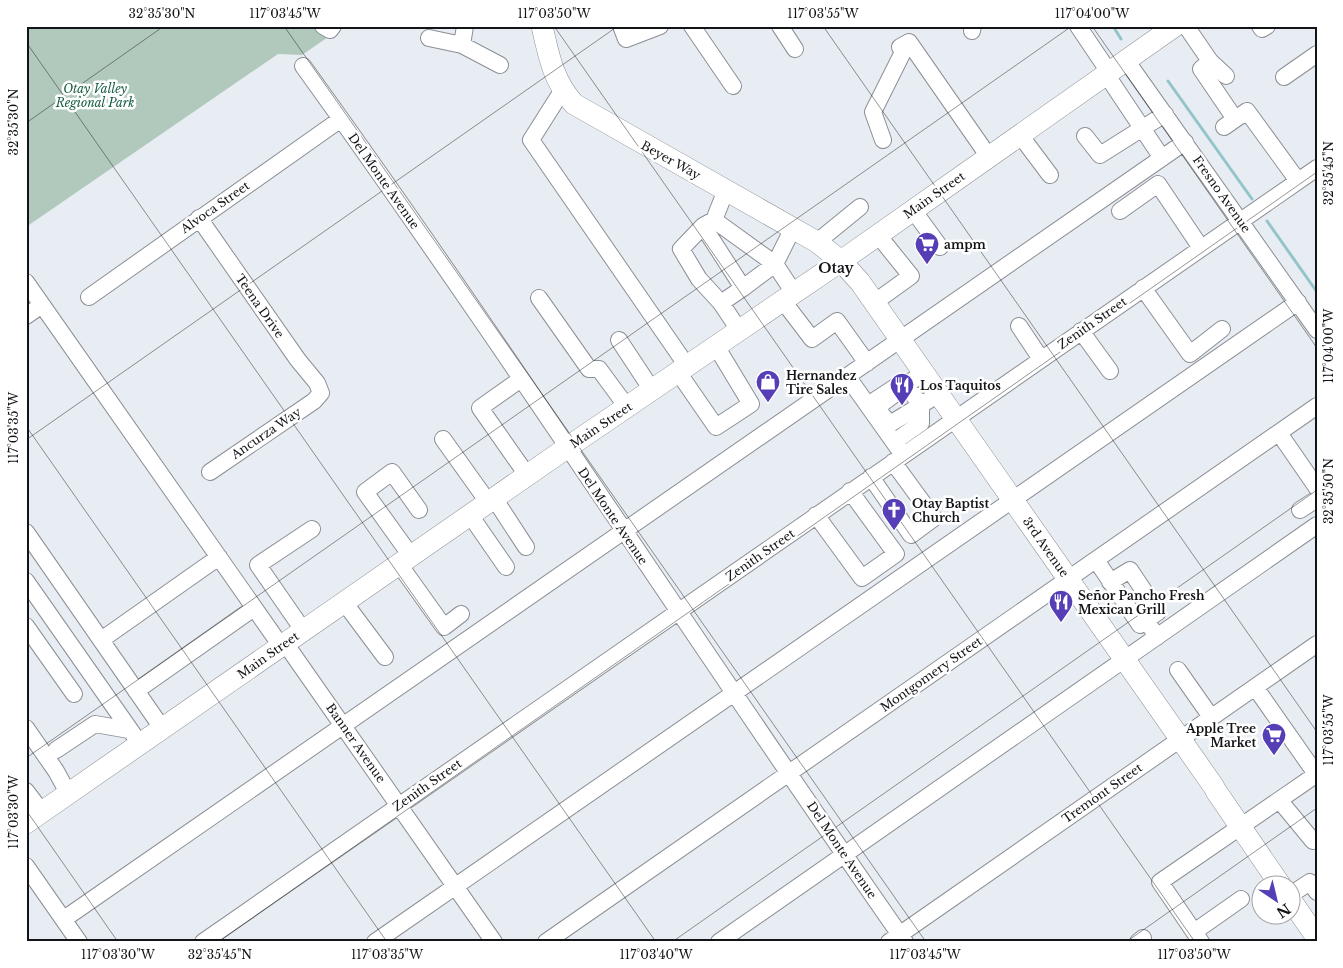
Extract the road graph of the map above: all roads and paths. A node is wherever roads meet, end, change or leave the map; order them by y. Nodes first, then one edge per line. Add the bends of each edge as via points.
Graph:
1 (323, 26) edge
2 (333, 26) edge
3 (465, 26) edge
4 (542, 26) edge
5 (621, 26) edge
6 (660, 26) edge
7 (692, 26) edge
8 (780, 26) edge
9 (1078, 26) edge
10 (1175, 26) edge
11 (1186, 26) edge
12 (1260, 26) edge
13 (1267, 26) edge
14 (429, 38) dead end
15 (462, 45) junction
16 (795, 49) dead end
17 (1317, 54) edge
18 (1210, 61) junction
19 (500, 65) dead end
20 (303, 66) dead end
21 (1114, 69) junction
22 (1226, 76) dead end
23 (1284, 77) dead end
24 (733, 86) dead end
25 (562, 91) junction
26 (1165, 114) junction
27 (341, 119) junction
28 (1143, 129) junction
29 (1020, 135) junction
30 (1086, 136) dead end
31 (882, 140) dead end
32 (1185, 142) junction
33 (989, 157) junction
34 (1162, 158) junction
35 (1317, 168) edge
36 (1050, 174) dead end
37 (1298, 181) junction
38 (726, 190) junction
39 (860, 207) dead end
40 (913, 210) junction
41 (1120, 211) dead end
42 (199, 218) junction
43 (1241, 220) junction
44 (709, 223) junction
45 (793, 228) junction
46 (878, 235) junction
47 (817, 242) junction
48 (940, 246) dead end
49 (1201, 248) junction
50 (841, 261) junction
51 (775, 264) junction
52 (26, 282) edge
53 (742, 288) junction
54 (1143, 288) junction
55 (789, 297) junction
56 (89, 298) dead end
57 (539, 298) dead end
58 (875, 302) junction
59 (1298, 302) junction
60 (721, 303) junction
61 (42, 306) junction
62 (26, 316) edge
63 (1019, 326) dead end
64 (1222, 329) dead end
65 (739, 330) junction
66 (1317, 330) edge
67 (1081, 331) junction
68 (901, 339) junction
69 (619, 340) dead end
70 (716, 346) junction
71 (1040, 359) junction
72 (867, 363) junction
73 (683, 369) junction
74 (1110, 371) dead end
75 (924, 372) junction
76 (847, 376) junction
77 (521, 380) junction
78 (905, 386) junction
79 (652, 390) junction
80 (322, 393) joint
81 (939, 393) junction
82 (868, 405) junction
83 (921, 405) junction
84 (1317, 406) edge
85 (627, 407) junction
86 (956, 418) junction
87 (1279, 433) junction
88 (443, 439) dead end
89 (568, 447) junction
90 (897, 453) junction
91 (210, 472) dead end
92 (527, 475) junction
93 (871, 477) junction
94 (1317, 488) edge
95 (850, 491) junction
96 (1012, 498) junction
97 (1317, 499) edge
98 (491, 500) junction
99 (419, 510) dead end
100 (1300, 510) dead end
101 (470, 515) junction
102 (816, 515) junction
103 (1317, 525) edge
104 (312, 529) dead end
105 (26, 532) edge
106 (624, 533) junction
107 (911, 534) junction
108 (1121, 542) junction
109 (526, 547) dead end
110 (892, 548) junction
111 (219, 557) junction
112 (405, 560) junction
113 (1096, 560) junction
114 (506, 567) dead end
115 (1130, 570) junction
116 (1069, 579) junction
117 (26, 581) edge
118 (1110, 582) junction
119 (344, 602) junction
120 (254, 608) junction
121 (677, 612) junction
122 (461, 614) dead end
123 (1146, 620) junction
124 (26, 626) edge
125 (303, 630) junction
126 (1157, 637) junction
127 (101, 640) junction
128 (283, 644) junction
129 (1317, 644) edge
130 (385, 657) dead end
131 (1124, 659) junction
132 (1178, 670) dead end
133 (1255, 687) junction
134 (136, 691) junction
135 (733, 692) junction
136 (74, 694) dead end
137 (1211, 717) junction
138 (345, 726) junction
139 (26, 728) edge
140 (162, 728) junction
141 (134, 737) junction
142 (1180, 739) junction
143 (56, 750) dead end
144 (789, 772) junction
145 (1316, 774) edge
146 (26, 791) edge
147 (68, 793) junction
148 (1280, 800) junction
149 (398, 805) junction
150 (34, 817) edge
151 (1242, 827) junction
152 (1313, 841) dead end
153 (844, 854) junction
154 (26, 866) edge
155 (1274, 876) edge
156 (457, 887) junction
157 (1300, 888) edge
158 (1317, 892) edge
159 (1241, 899) dead end
160 (1300, 913) edge
161 (64, 919) junction
162 (1198, 937) edge
163 (1317, 938) edge
164 (898, 939) edge
165 (79, 942) edge
166 (203, 942) edge
167 (375, 942) edge
168 (494, 942) edge
169 (546, 942) edge
170 (719, 942) edge

1 - 2 street via 330,30
3 - 15 street
4 - 25 main road, Beyer Way via 553,72
5 - 6 street via 626,38
7 - 24 street
8 - 16 street
9 - 21 street
10 - 21 main road, Main Street
11 - 18 street
12 - 13 street via 1262,29
14 - 15 street
15 - 19 street
17 - 23 street
18 - 22 street
18 - 37 street via 1201,69 1230,123 1247,110
20 - 27 street, Del Monte Avenue
21 - 26 street, Fresno Avenue
21 - 28 street
21 - 29 main road, Main Street
25 - 38 main road, Beyer Way via 590,115
25 - 73 street via 531,140
26 - 28 street
26 - 32 street, Fresno Avenue
27 - 42 street, Alvoca Street
27 - 77 street, Del Monte Avenue
28 - 30 street via 1100,155
28 - 34 street
29 - 33 main road, Main Street
29 - 36 street
31 - 33 street via 873,112 903,52 900,46 909,42
32 - 34 street
32 - 43 street, Fresno Avenue
33 - 40 main road, Main Street
34 - 68 street
35 - 37 street, Zenith Street
37 - 43 street, Zenith Street
38 - 44 street
38 - 45 main road, Beyer Way
39 - 47 street
40 - 46 main road, Main Street
40 - 48 street
41 - 49 street via 1158,184
42 - 56 street, Alvoca Street
42 - 80 street, Teena Drive
43 - 49 street, Zenith Street
43 - 59 street, Fresno Avenue
44 - 51 street
44 - 53 street
44 - 60 street via 681,249 699,280
45 - 47 main road, Beyer Way
45 - 51 street
46 - 50 main road, Main Street
46 - 58 street via 910,276
47 - 50 main road, Beyer Way
49 - 54 street, Zenith Street
50 - 55 main road, Main Street
50 - 58 main road, 3rd Avenue
51 - 53 street
51 - 55 street
52 - 61 street, Banner Avenue
53 - 60 street
54 - 64 street via 1190,354
54 - 67 street, Zenith Street
55 - 65 main road, Main Street
55 - 72 street via 812,339 838,321
57 - 85 street via 589,369 599,369
58 - 68 main road, 3rd Avenue
59 - 66 street, Fresno Avenue
59 - 96 street
60 - 65 street
61 - 62 street
61 - 111 street, Banner Avenue
63 - 71 street
65 - 70 main road, Main Street
67 - 71 street, Zenith Street
67 - 74 street
68 - 72 street
68 - 75 main road, 3rd Avenue
69 - 79 street
70 - 73 main road, Main Street
70 - 73 street via 751,404 716,427
71 - 86 street, Zenith Street
72 - 76 street
73 - 79 main road, Main Street
75 - 78 street
75 - 81 main road, 3rd Avenue
76 - 82 street
76 - 106 street
77 - 89 street, Del Monte Avenue
77 - 92 street via 480,408
78 - 82 street via 903,382
78 - 83 street
78 - 83 street via 876,408 890,424
79 - 85 main road, Main Street
80 - 91 street, Ancurza Way
81 - 83 street
81 - 86 main road, 3rd Avenue
82 - 90 street
83 - 90 street via 922,423
84 - 87 street, Montgomery Street
85 - 89 main road, Main Street
86 - 90 street, Zenith Street
86 - 96 main road, 3rd Avenue
87 - 94 street
87 - 108 street, Montgomery Street
88 - 98 street
89 - 92 main road, Main Street
89 - 106 street, Del Monte Avenue
90 - 93 street, Zenith Street
90 - 107 street via 934,518
92 - 98 main road, Main Street
93 - 95 street, Zenith Street
93 - 107 street
95 - 102 street, Zenith Street
95 - 110 street
96 - 116 main road, 3rd Avenue
96 - 135 street
97 - 100 street
98 - 101 main road, Main Street
98 - 109 street
99 - 112 street via 392,472 365,492
101 - 112 main road, Main Street
101 - 114 street
102 - 110 street via 862,578 896,554
102 - 121 street, Zenith Street
103 - 126 street
104 - 125 street via 258,564
105 - 127 street
106 - 121 street, Del Monte Avenue
106 - 138 street
107 - 110 street
108 - 113 street, Montgomery Street
108 - 115 street via 1133,564
111 - 120 street, Banner Avenue
111 - 127 street
112 - 119 main road, Main Street
112 - 122 street via 444,627
113 - 116 street, Montgomery Street
113 - 118 street
115 - 118 street
115 - 123 street via 1158,612
116 - 131 main road, 3rd Avenue
116 - 144 street, Montgomery Street
117 - 141 street
118 - 123 street via 1140,625
119 - 125 main road, Main Street
119 - 130 street
120 - 128 street, Banner Avenue
120 - 134 street
121 - 135 street, Del Monte Avenue
121 - 149 street, Zenith Street
123 - 126 street
124 - 136 street
125 - 128 main road, Main Street
126 - 131 street
127 - 134 street
128 - 138 street, Banner Avenue
128 - 140 main road, Main Street
129 - 133 street, Tremont Street
131 - 142 main road, 3rd Avenue
131 - 153 street
132 - 137 street
133 - 137 street, Tremont Street
133 - 145 street
134 - 140 street
135 - 144 street, Del Monte Avenue
135 - 156 street
137 - 142 street, Tremont Street
138 - 149 street, Banner Avenue
138 - 161 street
139 - 147 street
140 - 141 main road, Main Street
141 - 143 street via 95,724
141 - 147 main road, Main Street
142 - 151 main road, 3rd Avenue
142 - 164 street, Tremont Street
144 - 153 street, Del Monte Avenue
144 - 169 street, Montgomery Street
145 - 148 street
146 - 150 street
147 - 150 main road, Main Street
148 - 151 street
148 - 152 street
149 - 156 street, Banner Avenue
149 - 166 street, Zenith Street
151 - 155 main road, 3rd Avenue
151 - 162 street via 1160,882
153 - 164 street, Del Monte Avenue
153 - 170 street
154 - 161 street
156 - 167 street
156 - 168 street, Banner Avenue
157 - 158 street via 1310,882
159 - 162 street
160 - 163 main road
161 - 165 street

